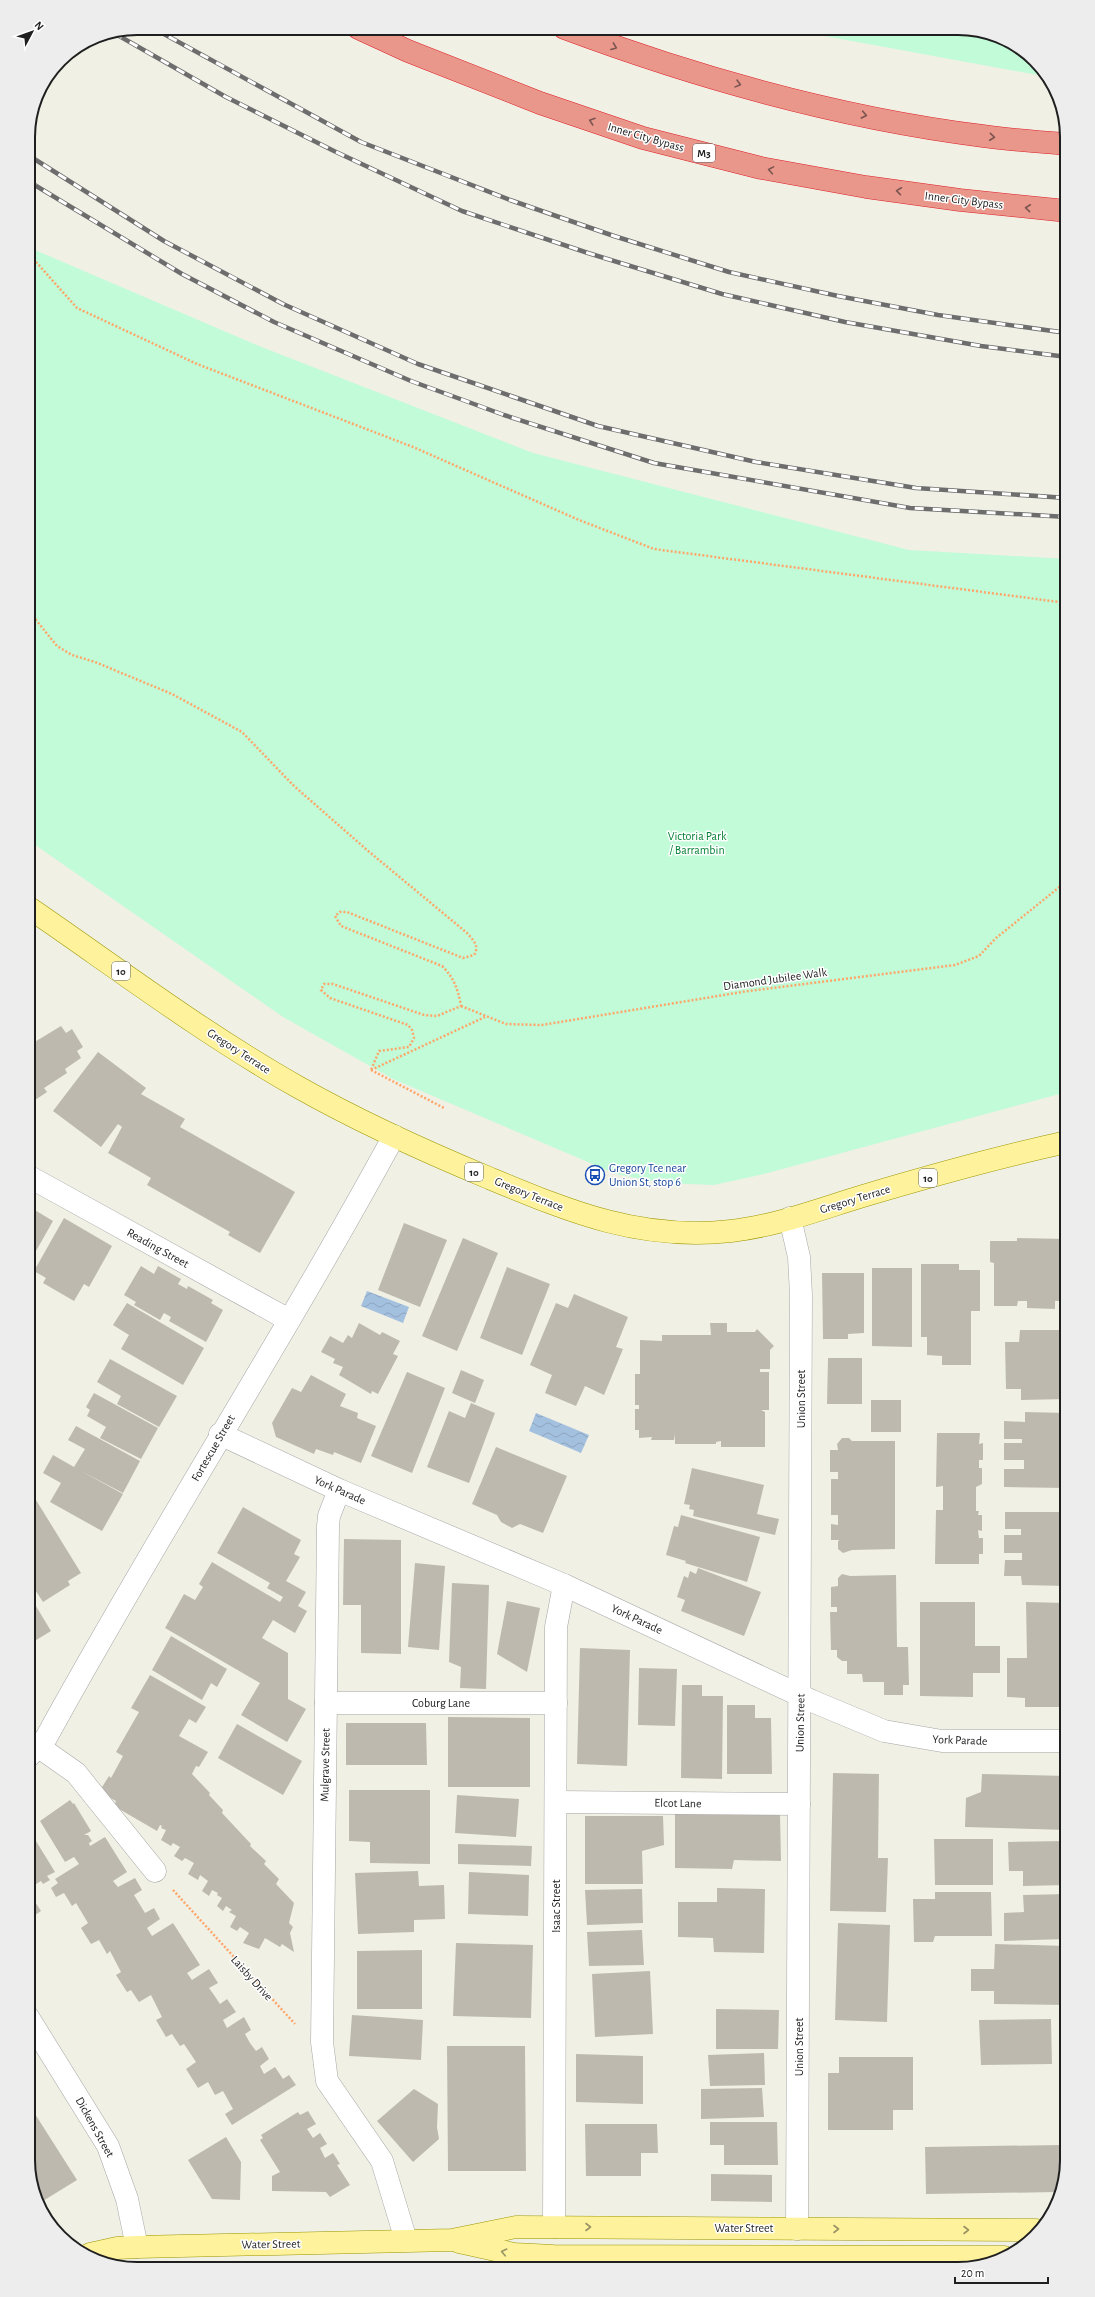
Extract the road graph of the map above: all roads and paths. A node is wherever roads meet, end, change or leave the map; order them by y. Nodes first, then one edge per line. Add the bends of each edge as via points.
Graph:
1 (373, 35) edge
2 (583, 35) edge
3 (1060, 143) edge
4 (1060, 210) edge
5 (35, 261) edge
6 (1060, 602) edge
7 (35, 619) edge
8 (1060, 887) edge
9 (35, 912) edge
10 (461, 1006) junction
11 (486, 1017) junction
12 (371, 1070) junction
13 (444, 1108) dead end
14 (394, 1136) junction
15 (1060, 1144) edge
16 (35, 1180) edge
17 (790, 1218) junction
18 (289, 1320) junction
19 (220, 1434) junction
20 (338, 1490) junction
21 (564, 1584) junction
22 (801, 1695) junction
23 (326, 1703) junction
24 (556, 1703) junction
25 (1060, 1740) edge
26 (35, 1750) edge
27 (35, 1752) edge
28 (557, 1802) junction
29 (799, 1804) junction
30 (155, 1871) joint
31 (35, 2028) edge
32 (322, 2042) junction
33 (554, 2227) junction
34 (797, 2228) junction
35 (1032, 2230) edge
36 (406, 2240) junction
37 (452, 2240) junction
38 (137, 2247) junction
39 (96, 2253) edge
40 (989, 2257) edge
41 (553, 2262) edge

4 -> 1 highway, Inner City Bypass / M3 via 866,187 762,168 643,138 533,100
2 -> 3 highway via 639,56 828,108 936,129
5 - 6 path via 77,308 197,364 413,447 579,520 654,548
7 - 10 path via 57,646 72,655 102,664 172,694 242,732 294,786 467,933 476,944 476,951 469,958 347,912 340,912 334,916 341,926 442,966 453,977
8 - 11 path, Diamond Jubilee Walk via 996,938 979,956 955,965 748,991 542,1025 506,1024
9 - 14 main road, Gregory Terrace / 10 via 257,1063 333,1106
10 - 11 path, Diamond Jubilee Walk
10 - 12 path via 437,1016 424,1015 333,984 324,984 321,990 330,998 408,1025 412,1030 414,1038 409,1047 379,1051
11 - 12 path
12 - 13 path
14 - 17 main road, Gregory Terrace / 10 via 555,1205 604,1222 639,1230 675,1234 707,1233 732,1231
14 - 18 street, Fortescue Street
15 - 17 main road, Gregory Terrace / 10 via 907,1183
16 - 18 street, Reading Street
17 - 22 street, Union Street via 799,1257 800,1274
18 - 19 street, Fortescue Street
19 - 20 street, York Parade
19 - 26 street, Fortescue Street
20 - 21 street, York Parade
20 - 23 street, Mulgrave Street via 328,1526
21 - 22 street, York Parade
21 - 24 street, Isaac Street via 556,1627
22 - 25 street, York Parade via 884,1731 934,1740
22 - 29 street, Union Street
23 - 24 street, Coburg Lane
23 - 32 street, Mulgrave Street
24 - 28 street, Isaac Street
27 - 30 street via 76,1773
28 - 29 street, Elcot Lane
28 - 33 street, Isaac Street
29 - 34 street, Union Street
30 - 32 path, Laisby Drive via 288,2019
31 - 38 street, Dickens Street via 108,2146 127,2199
32 - 36 street via 327,2081 382,2161
33 -> 34 main road, Water Street
33 - 37 main road, Water Street via 516,2227
34 -> 35 main road, Water Street
36 - 37 main road, Water Street
36 - 38 main road, Water Street
41 -> 37 main road, Water Street
38 - 39 main road, Water Street
40 - 41 main road, Water Street

